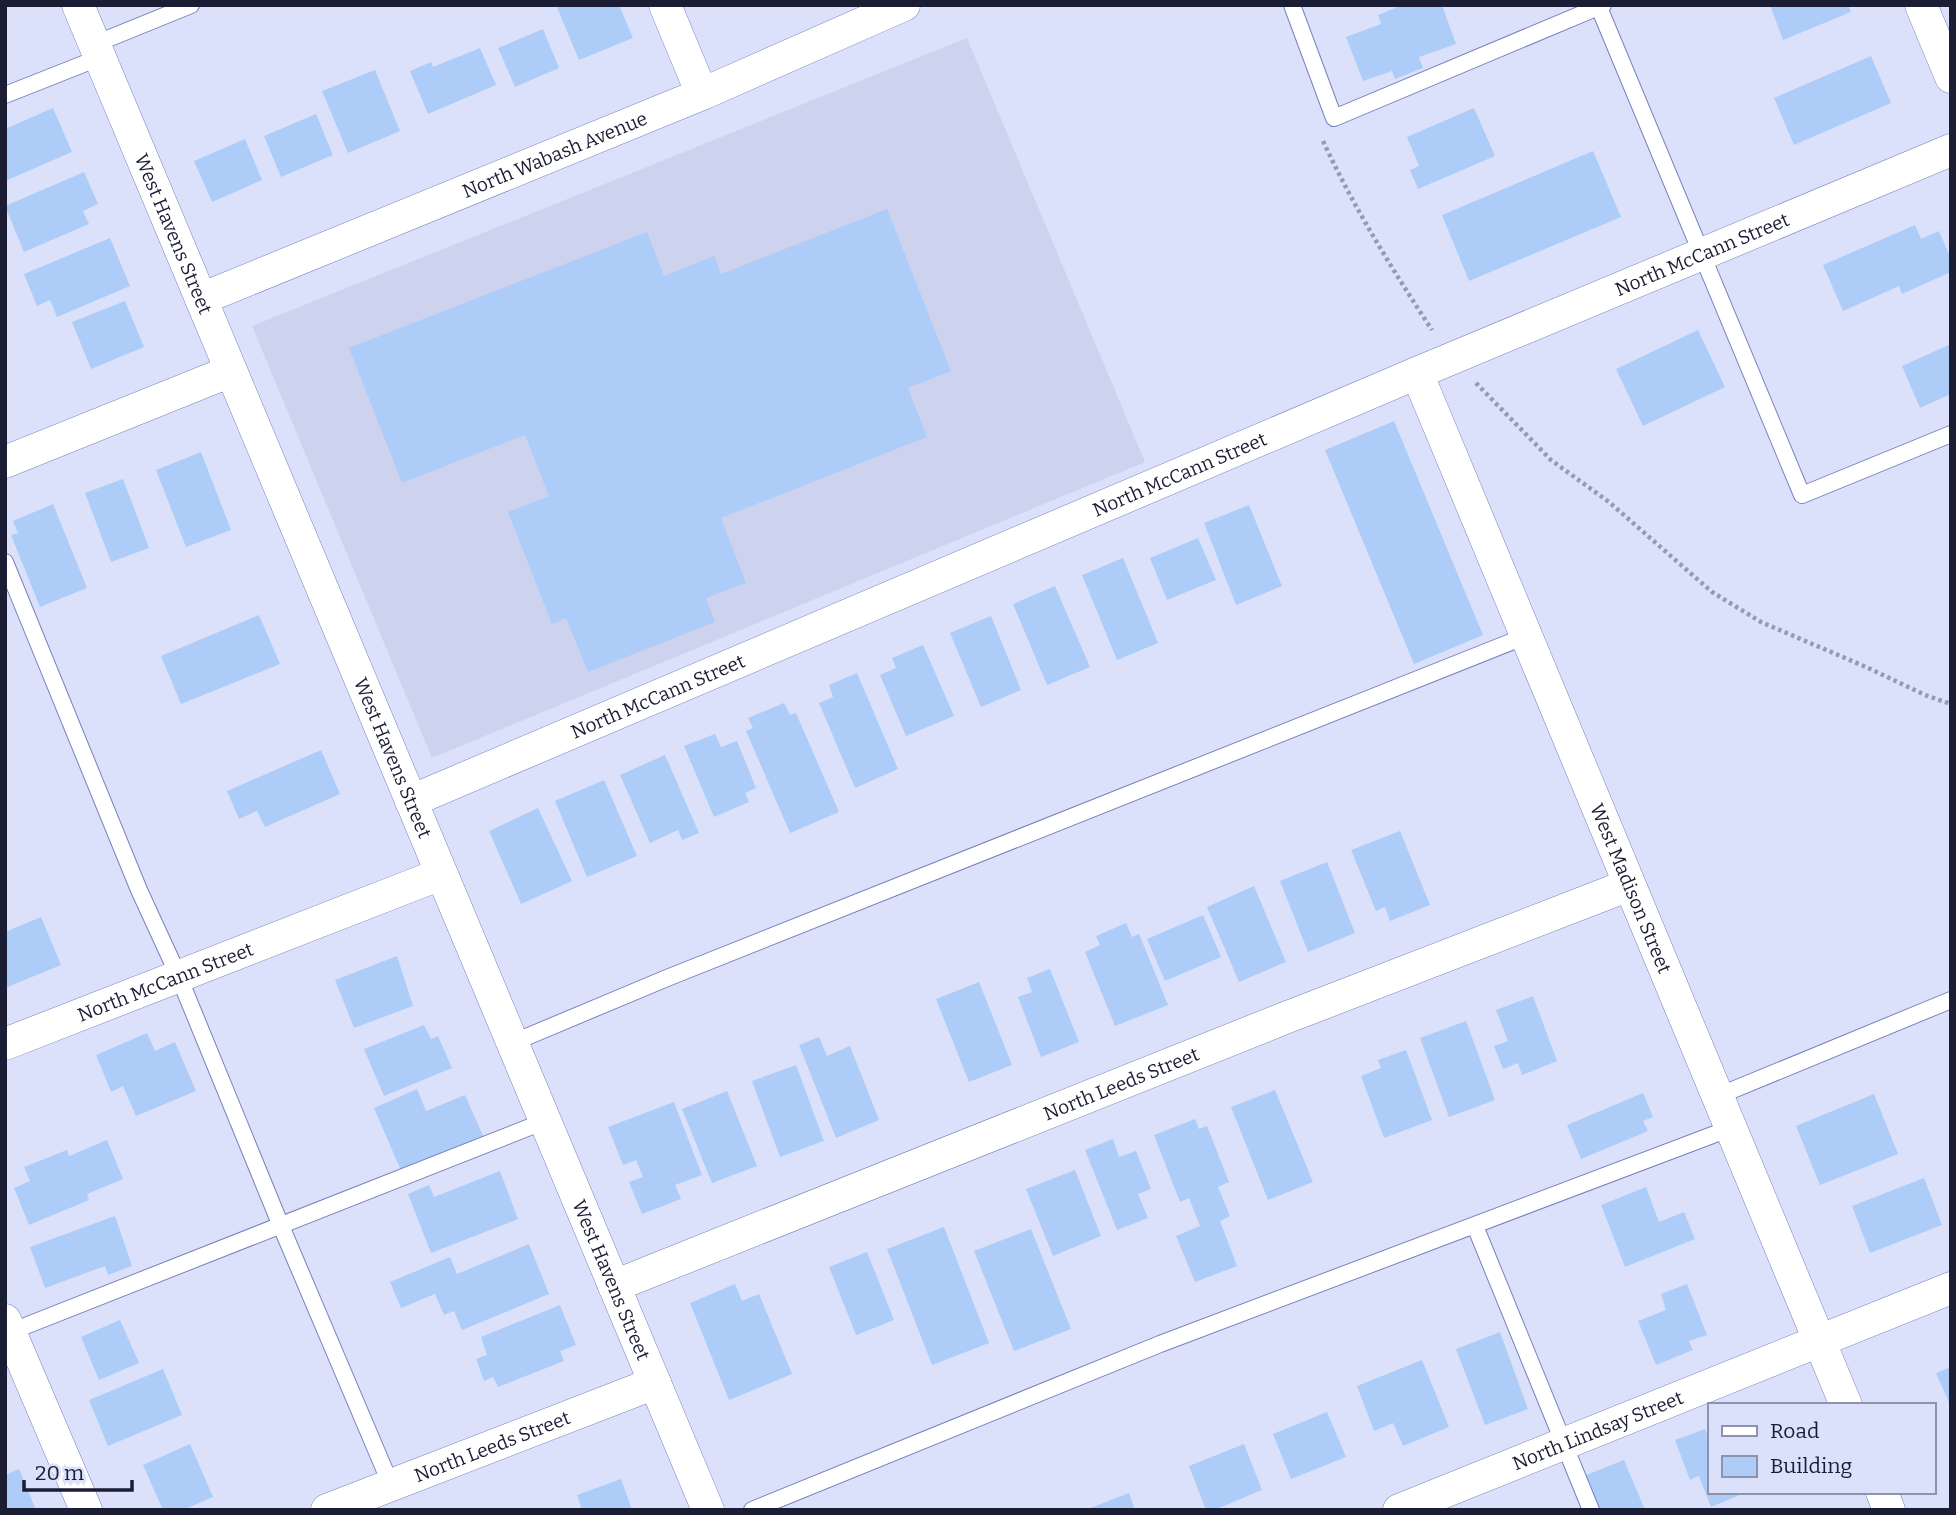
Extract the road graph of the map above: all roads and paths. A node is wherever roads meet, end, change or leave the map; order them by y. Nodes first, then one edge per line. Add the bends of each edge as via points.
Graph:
1 (78, 5) edge
2 (191, 5) edge
3 (666, 5) edge
4 (904, 5) edge
5 (1292, 5) edge
6 (1921, 5) edge
7 (1600, 6) edge
8 (98, 51) junction
9 (1951, 77) edge
10 (702, 94) junction
11 (5, 95) edge
12 (1322, 137) dead end
13 (1951, 150) edge
14 (1703, 254) junction
15 (201, 299) junction
16 (1463, 354) junction
17 (231, 371) junction
18 (1417, 373) junction
19 (1951, 434) edge
20 (5, 462) edge
21 (5, 562) edge
22 (1526, 636) junction
23 (1951, 704) edge
24 (411, 802) junction
25 (441, 874) junction
26 (1629, 885) junction
27 (179, 977) junction
28 (1951, 1000) edge
29 (512, 1043) junction
30 (5, 1044) edge
31 (1718, 1096) junction
32 (545, 1121) junction
33 (1731, 1128) junction
34 (281, 1226) junction
35 (1475, 1226) junction
36 (614, 1286) junction
37 (1951, 1288) edge
38 (7, 1328) edge
39 (1820, 1342) junction
40 (655, 1383) junction
41 (1845, 1403) edge
42 (1565, 1444) junction
43 (391, 1485) junction
44 (86, 1510) edge
45 (327, 1510) edge
46 (708, 1510) edge
47 (752, 1510) edge
48 (1399, 1510) edge
49 (1591, 1510) edge

1 - 8 street, West Havens Street
2 - 8 lane
3 - 10 street
4 - 10 street, North Wabash Avenue
5 - 7 lane via 1334,118
6 - 9 street
7 - 14 lane
8 - 11 lane
8 - 15 street, West Havens Street
10 - 15 street, North Wabash Avenue
12 - 16 path via 1371,234 1433,332 1442,343
13 - 14 street, North McCann Street
14 - 16 street, North McCann Street
14 - 19 lane via 1802,495
15 - 17 street, West Havens Street
16 - 18 street, North McCann Street
16 - 23 path via 1476,384 1551,460 1609,502 1712,592 1761,622
17 - 20 street
17 - 24 street, West Havens Street
18 - 22 street, West Madison Street
18 - 24 street, North McCann Street
21 - 27 lane
22 - 26 street, West Madison Street
22 - 29 lane
24 - 25 street, West Havens Street
25 - 27 street, North McCann Street
25 - 29 street, West Havens Street
26 - 31 street, West Madison Street
26 - 36 street, North Leeds Street via 1285,1017
27 - 30 street, North McCann Street
27 - 34 lane
28 - 31 lane
29 - 32 street, West Havens Street
31 - 33 street, West Madison Street
32 - 34 lane
32 - 36 street, West Havens Street
33 - 35 lane
33 - 39 street, West Madison Street
34 - 38 lane
34 - 43 lane
35 - 42 lane
35 - 47 lane via 1160,1344
36 - 40 street, West Havens Street
37 - 39 street, North Lindsay Street
38 - 44 street
39 - 41 street, West Madison Street
39 - 42 street, North Lindsay Street
40 - 43 street, North Leeds Street
40 - 46 street, West Havens Street
42 - 48 street, North Lindsay Street
42 - 49 lane
43 - 45 street, North Leeds Street

